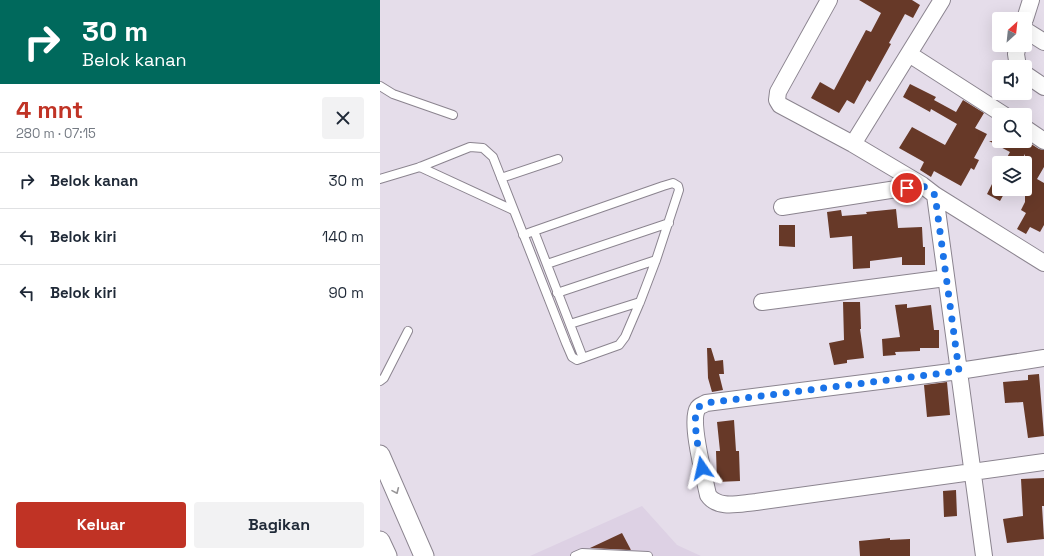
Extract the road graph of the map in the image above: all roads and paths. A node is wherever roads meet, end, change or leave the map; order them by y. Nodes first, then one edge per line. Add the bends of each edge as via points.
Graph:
1 (829, 0) edge
2 (942, 0) edge
3 (1031, 0) edge
4 (1027, 12) edge
5 (1032, 34) edge
6 (1044, 42) edge
7 (909, 54) junction
8 (1032, 79) edge
9 (380, 86) edge
10 (1044, 87) edge
11 (993, 108) edge
12 (453, 115) dead end
13 (1032, 133) edge
14 (1044, 141) edge
15 (853, 144) junction
16 (558, 159) dead end
17 (420, 167) junction
18 (501, 178) junction
19 (380, 180) edge
20 (922, 185) junction
21 (935, 195) junction
22 (782, 207) dead end
23 (513, 210) junction
24 (669, 222) junction
25 (534, 231) junction
26 (523, 235) junction
27 (656, 260) junction
28 (1044, 263) edge
29 (547, 264) junction
30 (946, 278) junction
31 (557, 293) junction
32 (640, 302) junction
33 (762, 302) dead end
34 (570, 324) junction
35 (408, 331) dead end
36 (583, 358) junction
37 (1044, 358) edge
38 (959, 371) junction
39 (380, 381) edge
40 (380, 455) edge
41 (1044, 462) edge
42 (972, 471) junction
43 (380, 541) edge
44 (387, 556) edge
45 (424, 556) edge
46 (575, 556) edge
47 (648, 556) edge
48 (984, 556) edge

1 - 15 street via 778,92 777,100 788,110
2 - 7 street
3 - 4 street
5 - 6 street
7 - 11 street
7 - 15 street
8 - 10 street
9 - 12 lane via 393,94
13 - 14 street
15 - 20 street
16 - 18 lane
17 - 18 lane via 470,147 483,148 494,157
17 - 19 lane
17 - 23 lane
18 - 23 lane
20 - 21 street
20 - 22 street
21 - 28 street
21 - 30 street
23 - 26 lane
24 - 25 lane via 679,190 678,186 673,184
24 - 27 lane
24 - 29 lane
25 - 26 lane
25 - 29 lane
26 - 36 lane via 572,357 577,360
27 - 31 lane
27 - 32 lane
29 - 31 lane
30 - 33 street
30 - 38 street
31 - 34 lane
32 - 34 lane
32 - 36 lane via 619,345
34 - 36 lane
35 - 39 lane via 384,378
37 - 38 street
38 - 42 street
38 - 42 street via 706,403 698,407 695,426 708,495 715,503 756,502
40 -> 45 street
41 - 42 street
42 - 48 street
43 - 44 street
46 - 47 lane via 582,553

